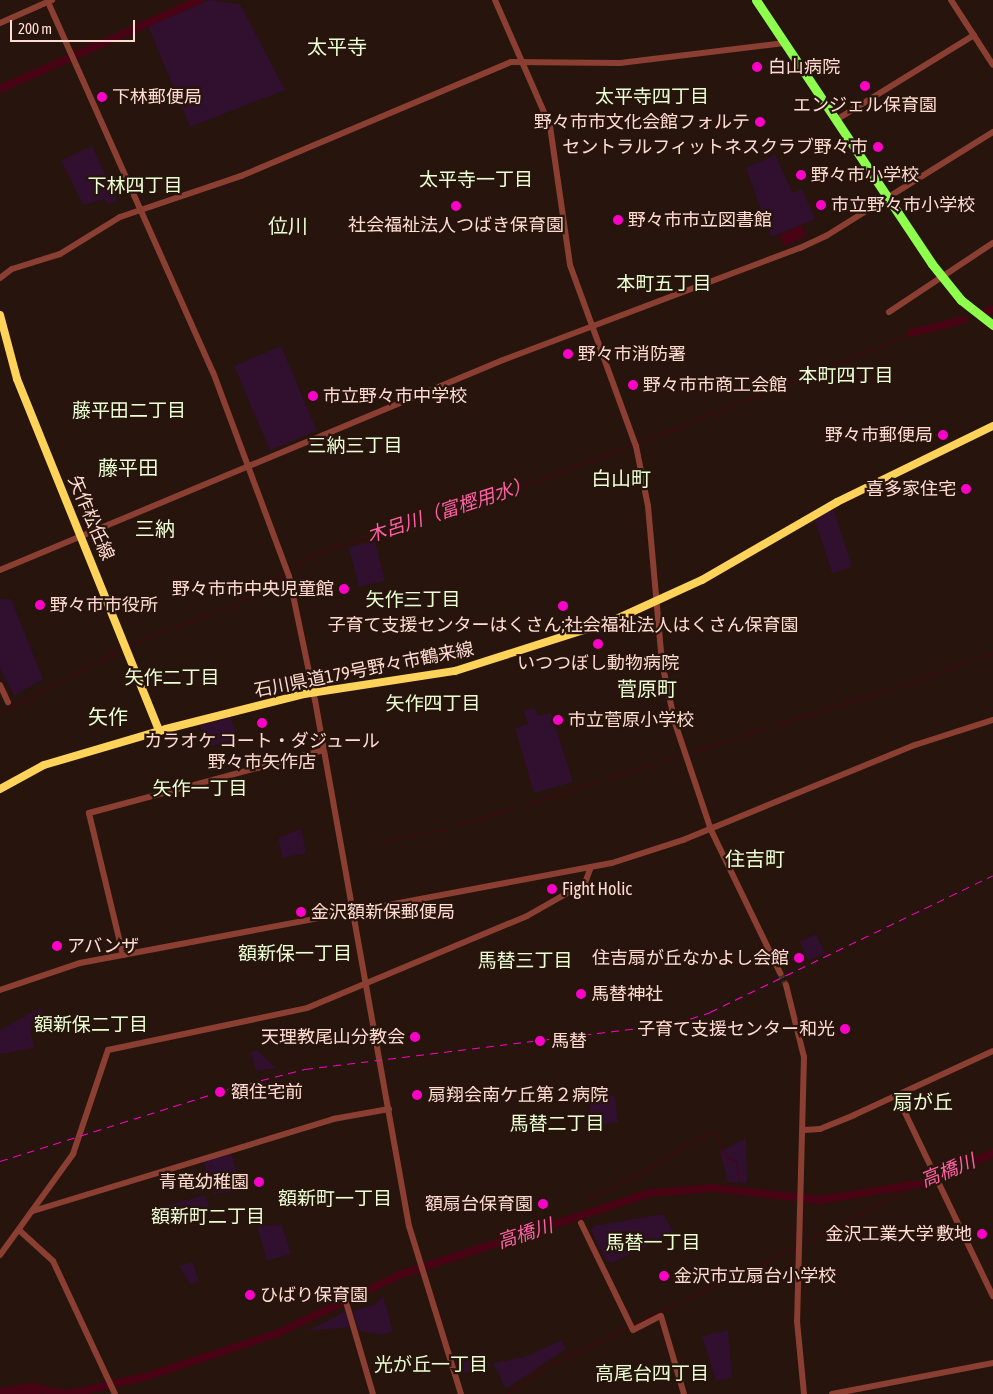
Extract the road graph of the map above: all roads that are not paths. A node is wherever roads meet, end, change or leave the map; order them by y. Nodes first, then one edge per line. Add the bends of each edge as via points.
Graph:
1 (495, 0) edge
2 (756, 0) edge
3 (951, 0) edge
4 (50, 1) edge
5 (0, 23) edge
6 (974, 36) junction
7 (785, 43) junction
8 (524, 62) junction
9 (993, 65) edge
10 (836, 120) junction
11 (993, 132) edge
12 (887, 198) junction
13 (142, 210) junction
14 (993, 243) edge
15 (942, 277) junction
16 (0, 278) edge
17 (889, 312) dead end
18 (0, 315) edge
19 (993, 325) edge
20 (593, 326) junction
21 (993, 426) edge
22 (250, 466) junction
23 (82, 536) junction
24 (0, 570) edge
25 (656, 602) junction
26 (0, 685) edge
27 (313, 692) junction
28 (8, 702) dead end
29 (993, 720) edge
30 (160, 731) junction
31 (324, 750) junction
32 (0, 789) edge
33 (711, 830) junction
34 (590, 869) junction
35 (353, 913) junction
36 (123, 955) junction
37 (780, 973) tunnel mouth
38 (364, 984) junction
39 (786, 985) tunnel mouth
40 (0, 990) edge
41 (993, 1051) edge
42 (897, 1096) junction
43 (389, 1108) junction
44 (804, 1130) junction
45 (33, 1211) junction
46 (581, 1223) dead end
47 (19, 1230) junction
48 (0, 1255) edge
49 (344, 1295) dead end
50 (993, 1296) edge
51 (993, 1363) edge
52 (115, 1394) edge
53 (373, 1394) edge
54 (461, 1394) edge
55 (684, 1394) edge
56 (804, 1394) edge
57 (832, 1394) edge

1 - 8 street
2 - 7 highway
3 - 6 street
4 - 5 street
4 - 13 street
6 - 9 street
6 - 10 street
7 - 8 street via 620,63
7 - 10 highway
8 - 13 street via 491,70 242,176
8 - 20 street via 550,126 570,265
10 - 12 highway
11 - 12 street
12 - 15 highway
12 - 20 street via 800,248
13 - 16 street via 105,225 60,254 12,269
13 - 22 street
14 - 15 street
15 - 17 street
15 - 19 highway via 961,300
18 - 23 main road, 矢作松任線 via 17,379
20 - 22 street
20 - 25 street via 635,443 649,514
21 - 25 main road, 石川県道179号野々市鶴来線 via 837,502 719,572
22 - 23 street
22 - 27 street via 287,570
23 - 24 street
23 - 30 main road, 矢作松任線
25 - 27 main road, 石川県道179号野々市鶴来線 via 565,638 455,671
25 - 33 street via 667,693
26 - 28 street
27 - 30 main road, 石川県道179号野々市鶴来線
27 - 31 street
29 - 33 street via 915,745
30 - 32 main road, 石川県道179号野々市鶴来線 via 44,765
31 - 35 street
31 - 36 street via 89,813
33 - 34 street
33 - 37 street
34 - 35 street
34 - 38 street via 585,883 527,916
35 - 36 street
35 - 38 street
36 - 40 street via 54,969
38 - 43 street
38 - 45 street via 289,1013 108,1050 73,1154
39 - 44 street via 804,1057
41 - 42 street
42 - 44 street via 820,1129
42 - 50 street
43 - 45 street via 333,1119
43 - 54 street via 409,1226
44 - 56 street via 797,1321
45 - 47 street
46 - 55 street via 631,1325 661,1316
47 - 48 street
47 - 52 street via 53,1261
49 - 53 street
51 - 57 street

